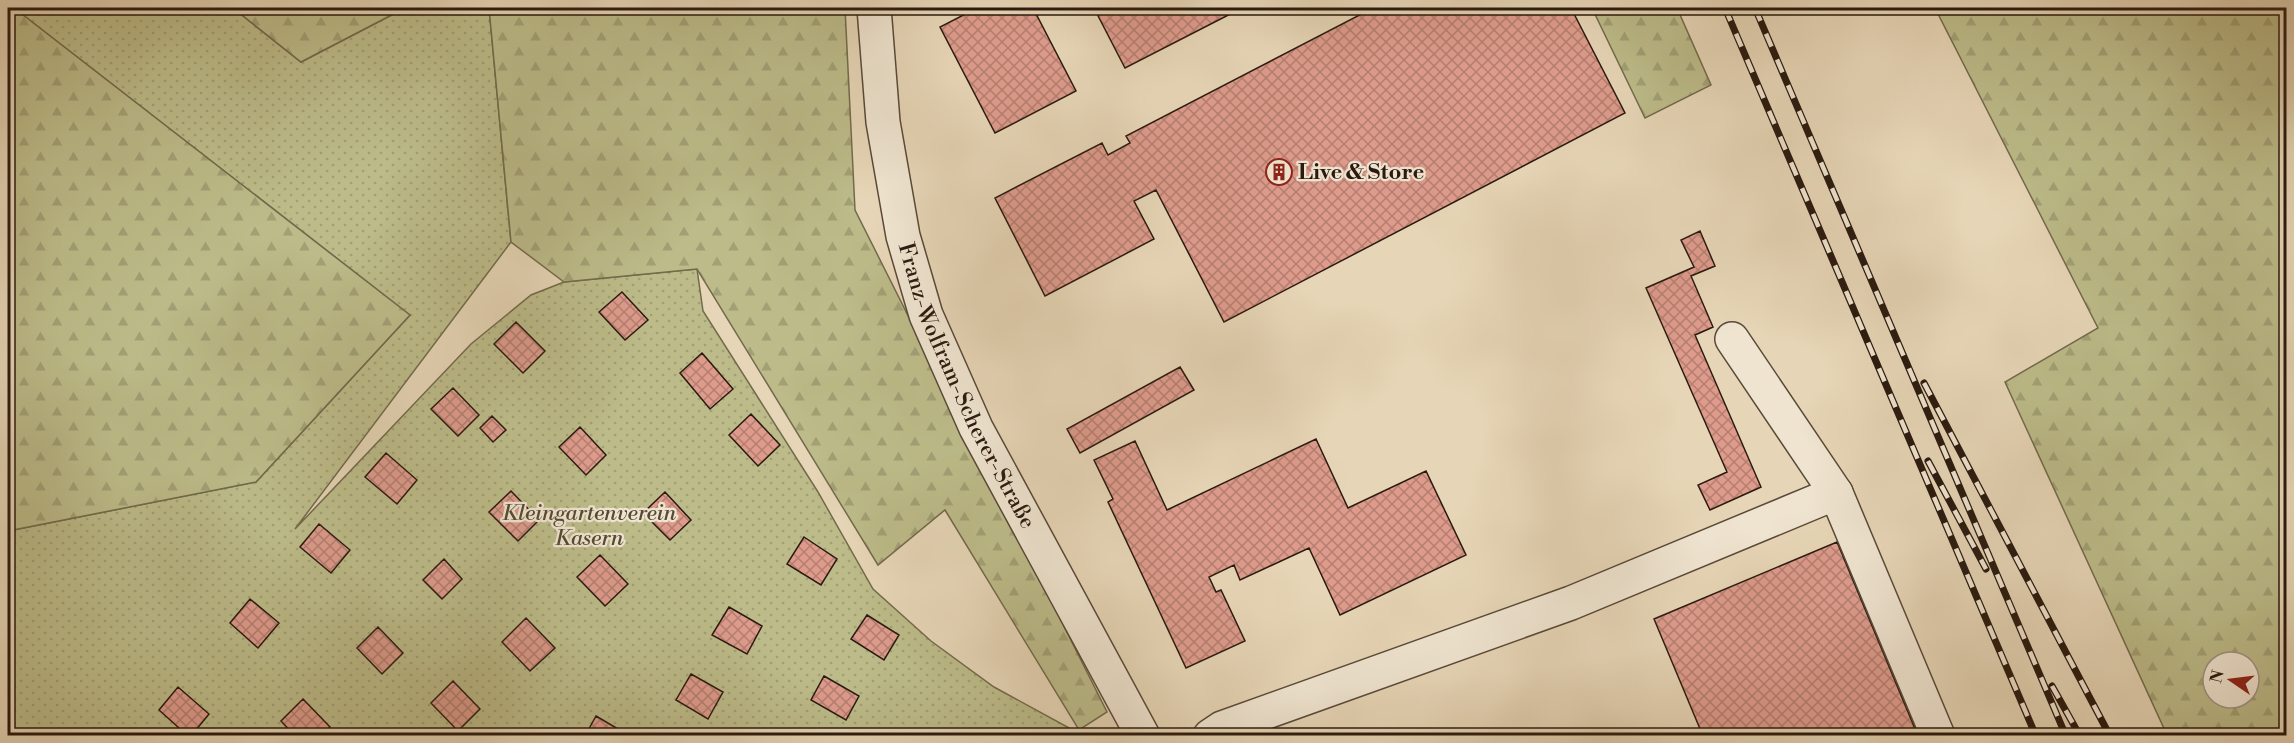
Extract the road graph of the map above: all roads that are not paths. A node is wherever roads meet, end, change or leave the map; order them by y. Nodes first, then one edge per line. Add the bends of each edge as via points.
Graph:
1 (874, 8) edge
2 (1732, 339) dead end
3 (1836, 493) junction
4 (1143, 735) edge
5 (1210, 735) edge
6 (1938, 735) edge

1 - 4 street, Franz-Wolfram-Scherer-Straße via 883,122 903,236 926,315 976,428
2 - 3 street
3 - 5 street via 1572,603
3 - 6 street

